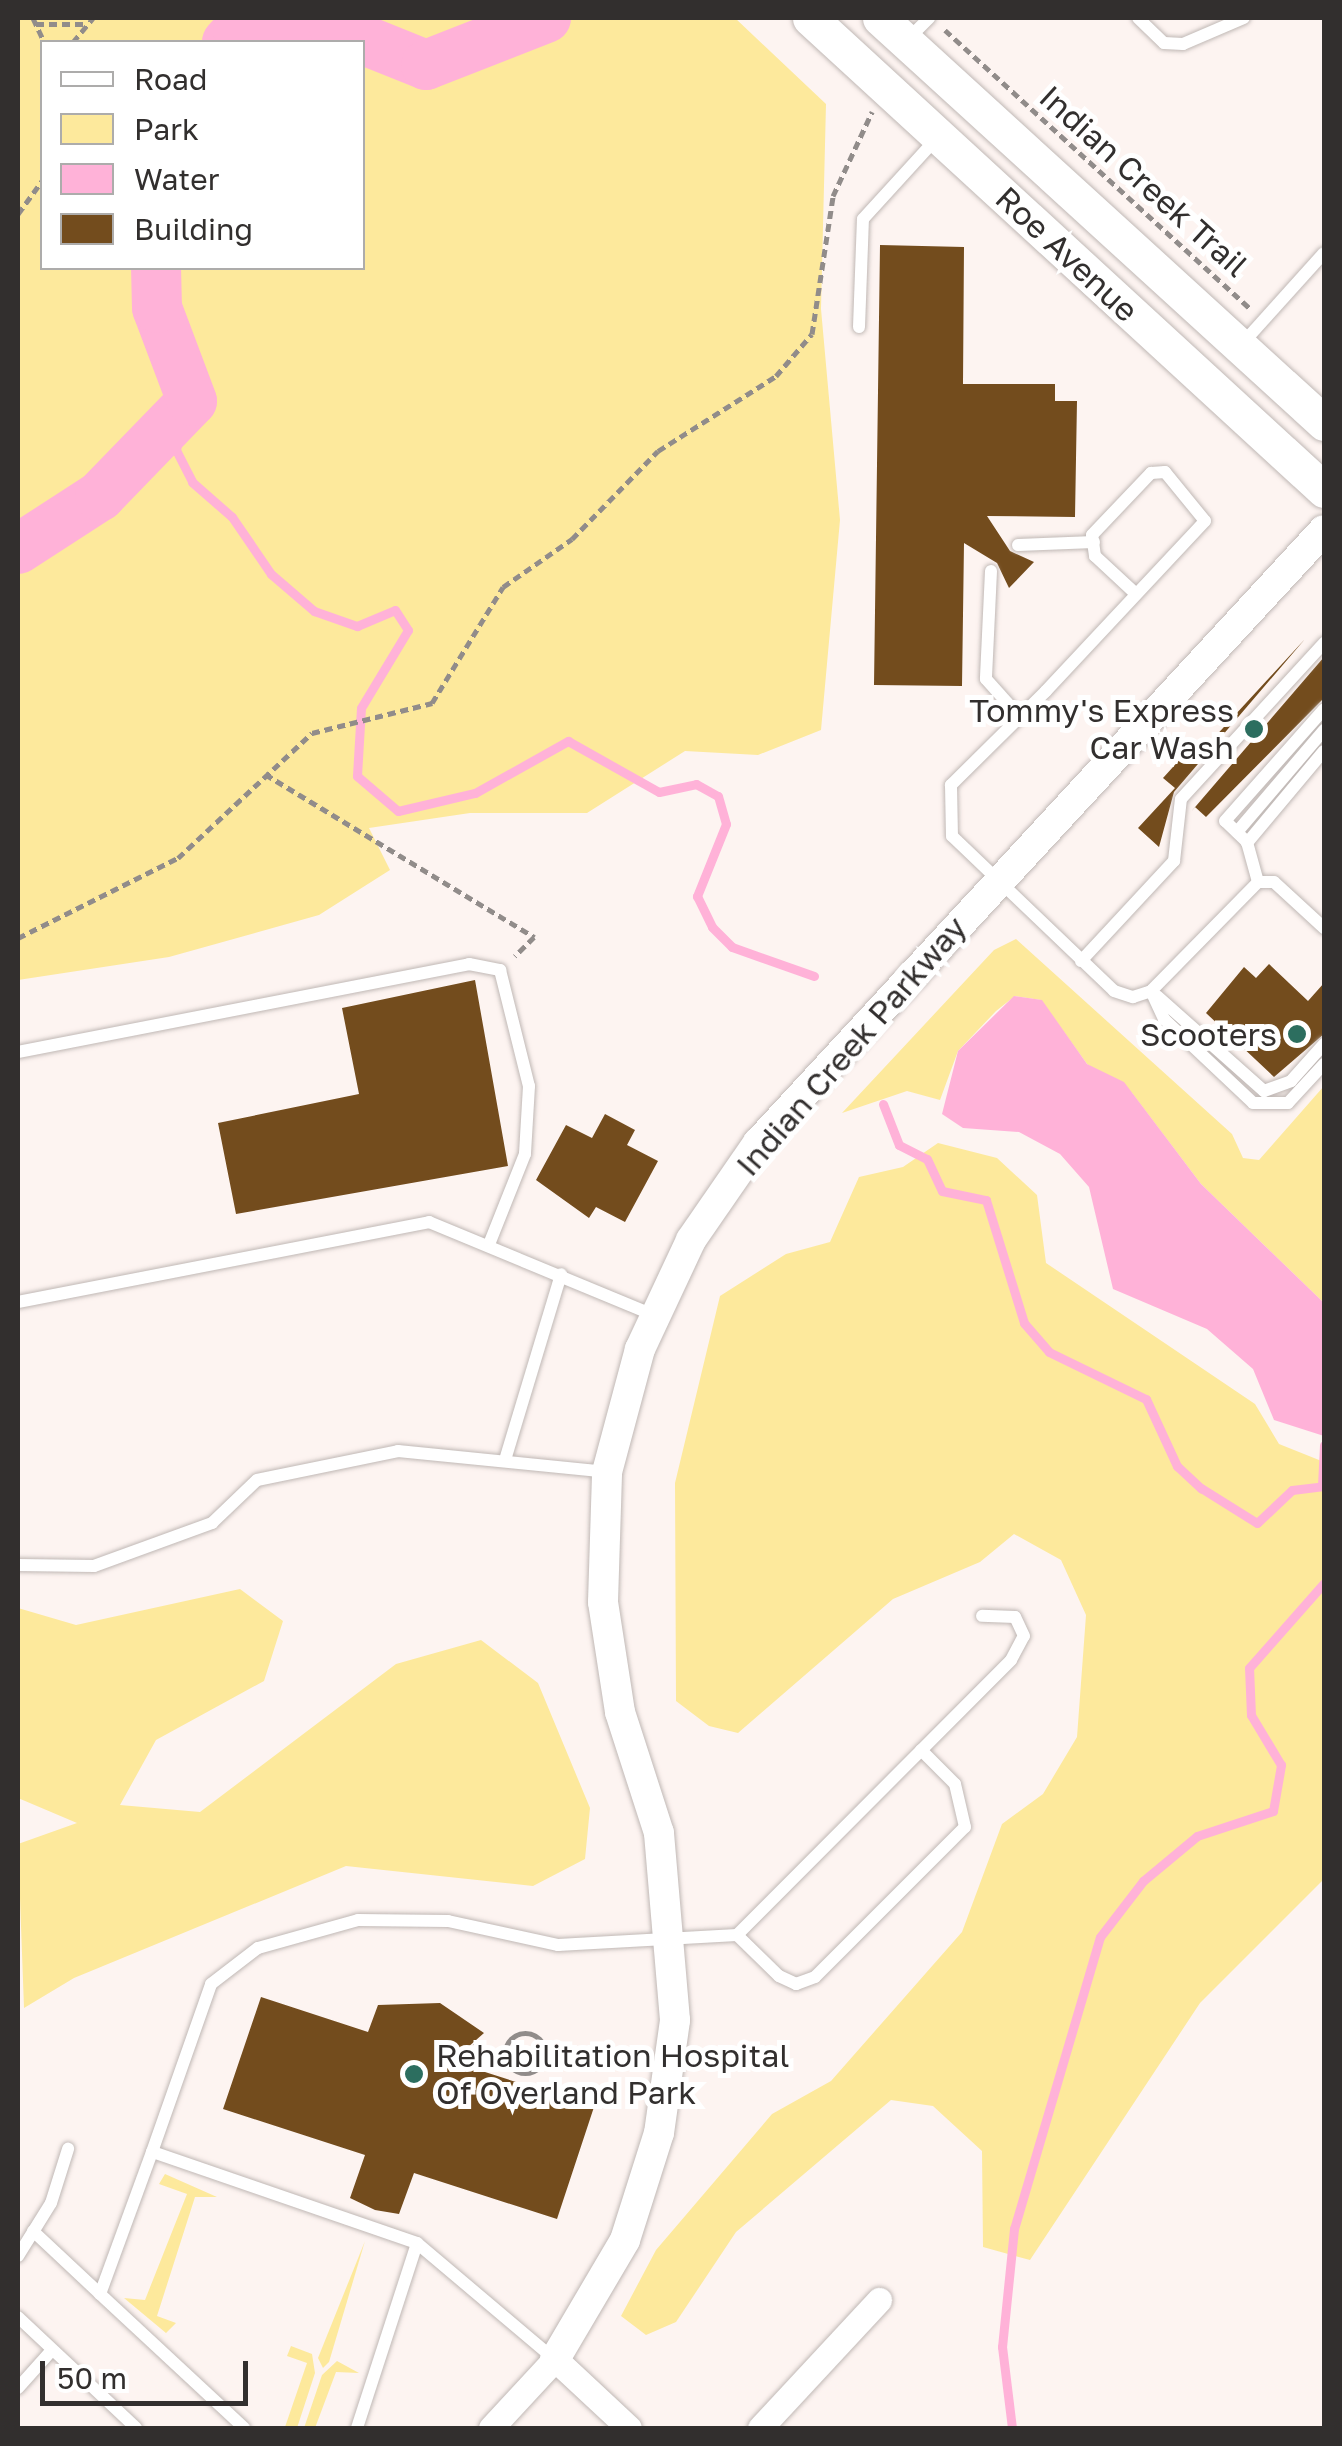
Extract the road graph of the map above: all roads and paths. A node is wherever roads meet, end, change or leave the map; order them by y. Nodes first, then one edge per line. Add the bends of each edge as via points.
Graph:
1 (94, 18) edge
2 (810, 18) edge
3 (880, 18) edge
4 (1138, 18) edge
5 (1244, 18) edge
6 (34, 20) edge
7 (84, 24) junction
8 (922, 26) edge
9 (75, 40) edge
10 (890, 91) junction
11 (939, 136) junction
12 (40, 184) edge
13 (18, 214) edge
14 (1324, 253) edge
15 (859, 327) dead end
16 (1252, 333) junction
17 (1324, 423) edge
18 (1324, 490) edge
19 (1324, 530) edge
20 (1094, 542) junction
21 (1018, 545) dead end
22 (992, 571) dead end
23 (1136, 594) junction
24 (1324, 643) edge
25 (1324, 709) edge
26 (1020, 717) junction
27 (1324, 730) edge
28 (1324, 751) edge
29 (265, 774) junction
30 (1237, 832) junction
31 (1247, 843) junction
32 (996, 882) junction
33 (1258, 882) junction
34 (1324, 928) edge
35 (18, 938) edge
36 (1082, 961) junction
37 (500, 970) junction
38 (1151, 991) junction
39 (1324, 1044) edge
40 (18, 1052) edge
41 (1324, 1064) edge
42 (490, 1242) junction
43 (561, 1274) junction
44 (18, 1302) edge
45 (655, 1316) junction
46 (505, 1460) junction
47 (607, 1472) junction
48 (18, 1565) edge
49 (982, 1616) dead end
50 (921, 1750) junction
51 (737, 1935) junction
52 (673, 1936) junction
53 (474, 2042) dead end
54 (544, 2048) junction
55 (504, 2056) junction
56 (68, 2150) dead end
57 (152, 2152) junction
58 (33, 2231) junction
59 (416, 2243) junction
60 (18, 2256) edge
61 (100, 2294) junction
62 (879, 2300) dead end
63 (18, 2317) edge
64 (52, 2350) junction
65 (556, 2359) junction
66 (18, 2388) edge
67 (136, 2428) edge
68 (244, 2428) edge
69 (357, 2428) edge
70 (491, 2428) edge
71 (629, 2428) edge
72 (760, 2428) edge

1 - 7 path
2 - 10 main road, Roe Avenue
3 - 8 main road, Roe Avenue
4 - 5 lane via 1164,43 1184,44
6 - 7 path
7 - 9 path
8 - 16 main road, Roe Avenue
8 - 16 path, Indian Creek Trail
10 - 11 main road, Roe Avenue
10 - 29 path via 850,144 833,196 812,334 776,376 658,452 572,538 503,588 432,703 402,717 312,732
11 - 15 lane via 863,219
11 - 18 main road, Roe Avenue
12 - 13 path
14 - 16 lane
16 - 17 main road, Roe Avenue
19 - 32 street, Indian Creek Parkway
20 - 21 lane
20 - 23 lane via 1095,556
20 - 23 lane via 1151,473 1164,472 1203,507 1206,521
22 - 26 lane via 986,679
23 - 26 lane
24 - 36 lane via 1181,799 1174,861
25 - 30 lane via 1228,814
26 - 32 lane via 951,785 952,836
27 - 30 lane
28 - 31 lane
29 - 35 path via 178,858
29 - 37 path via 534,938
30 - 31 lane
31 - 33 lane
32 - 36 lane
32 - 45 street, Indian Creek Parkway via 758,1143 691,1240
33 - 34 lane via 1274,882
33 - 38 lane
36 - 38 lane via 1114,992
37 - 40 lane via 470,964
37 - 42 lane via 529,1086 524,1154
38 - 39 lane via 1264,1091 1291,1081
38 - 41 lane via 1164,1019 1253,1103 1288,1103
42 - 43 lane
42 - 44 lane via 429,1222
43 - 45 lane
43 - 46 lane
45 - 47 street, Indian Creek Parkway
46 - 47 lane
46 - 48 lane via 430,1447 256,1480 212,1522 166,1544 94,1566
47 - 52 street, Indian Creek Parkway via 604,1602 620,1712 659,1833
49 - 50 lane via 1015,1617 1024,1636
50 - 51 lane
50 - 51 lane via 955,1784 965,1826 815,1977 796,1984 779,1976
51 - 52 lane
52 - 57 lane via 558,1945 388,1918 286,1936 231,1962 211,1984
52 - 65 street, Indian Creek Parkway via 675,2020 659,2133 624,2240
53 - 55 path
54 - 55 path
54 - 55 path via 536,2036 519,2033
54 - 55 path via 541,2065 525,2073
56 - 58 lane
57 - 59 lane
57 - 61 lane
58 - 60 lane
58 - 61 lane
59 - 65 lane
59 - 69 lane
61 - 68 lane
62 - 72 street
63 - 64 lane
64 - 66 lane
64 - 67 lane
65 - 70 street
65 - 71 street

